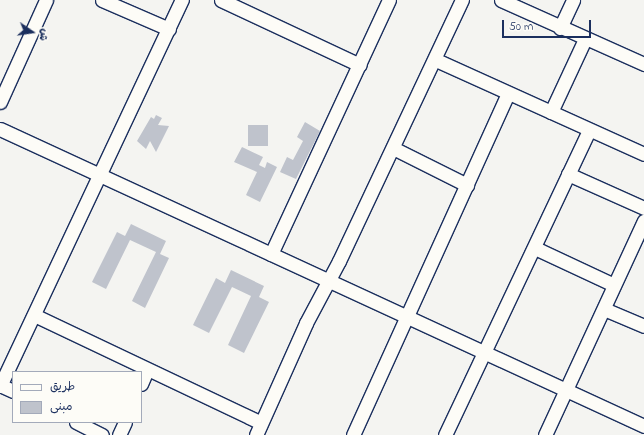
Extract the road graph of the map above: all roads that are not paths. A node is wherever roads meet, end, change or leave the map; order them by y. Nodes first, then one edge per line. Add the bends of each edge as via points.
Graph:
1 (46, 0) edge
2 (102, 0) edge
3 (182, 0) edge
4 (222, 0) edge
5 (389, 0) edge
6 (462, 0) edge
7 (501, 0) edge
8 (573, 0) edge
9 (560, 28) junction
10 (169, 29) junction
11 (585, 39) junction
12 (436, 60) junction
13 (644, 64) edge
14 (360, 65) junction
15 (508, 93) junction
16 (0, 102) edge
17 (551, 112) junction
18 (0, 130) edge
19 (589, 130) junction
20 (393, 148) junction
21 (644, 154) edge
22 (568, 174) junction
23 (100, 175) junction
24 (467, 185) junction
25 (644, 208) edge
26 (644, 221) edge
27 (535, 248) junction
28 (271, 254) junction
29 (327, 280) junction
30 (614, 285) junction
31 (604, 309) junction
32 (34, 315) junction
33 (408, 318) junction
34 (644, 326) edge
35 (484, 351) junction
36 (147, 370) junction
37 (142, 382) edge
38 (0, 386) edge
39 (565, 389) junction
40 (12, 391) edge
41 (78, 423) edge
42 (125, 423) edge
43 (261, 423) junction
44 (644, 426) edge
45 (102, 435) edge
46 (119, 435) edge
47 (256, 435) edge
48 (353, 435) edge
49 (445, 435) edge
50 (545, 435) edge

1 - 16 street
2 - 10 street
3 - 10 street
4 - 14 street
5 - 14 street
6 - 12 street
7 - 9 street
8 - 9 street
9 - 11 street
10 - 23 street
11 - 13 street
11 - 17 street
12 - 15 street
12 - 20 street
14 - 28 street
15 - 17 street
15 - 24 street
17 - 19 street
18 - 23 street
19 - 21 street
19 - 22 street
20 - 24 street
20 - 29 street
22 - 25 street
22 - 27 street
23 - 28 street
23 - 32 street
24 - 33 street
26 - 30 street
27 - 30 street
27 - 35 street
28 - 29 street
29 - 33 street
29 - 43 street
30 - 31 street
31 - 34 street
31 - 39 street
32 - 36 street
32 - 38 street
33 - 35 street
33 - 48 street
35 - 39 street
35 - 49 street
36 - 37 street
36 - 43 street
38 - 40 street
39 - 44 street
39 - 50 street
41 - 45 street
42 - 46 street
43 - 47 street

